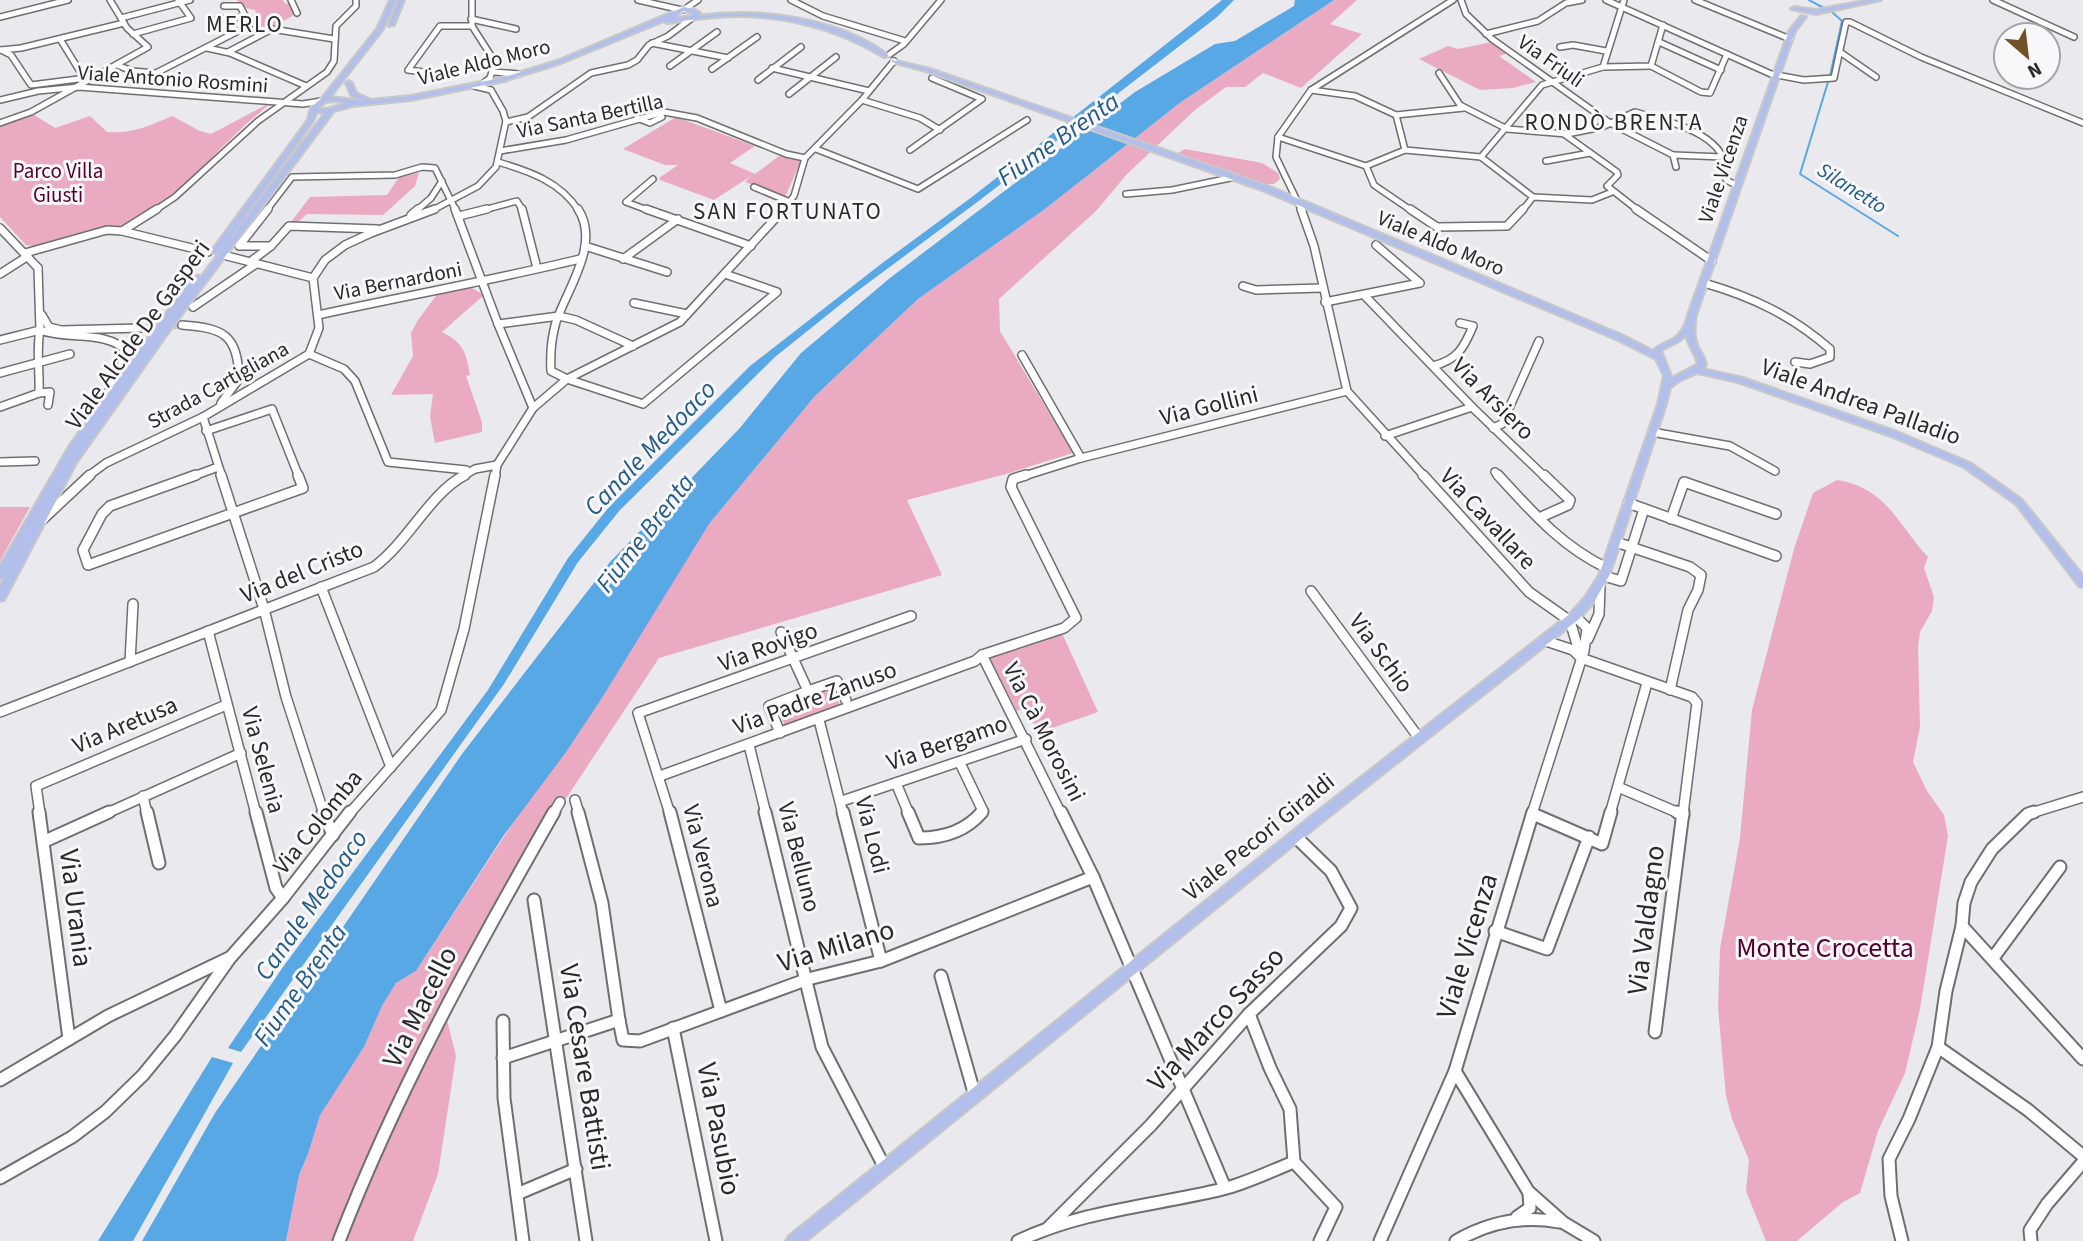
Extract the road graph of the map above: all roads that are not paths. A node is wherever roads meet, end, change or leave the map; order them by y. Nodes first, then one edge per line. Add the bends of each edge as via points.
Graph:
1 (68, 0) edge
2 (110, 0) edge
3 (190, 0) edge
4 (291, 0) edge
5 (356, 0) edge
6 (393, 0) edge
7 (401, 0) edge
8 (472, 0) edge
9 (638, 0) edge
10 (791, 0) edge
11 (942, 0) edge
12 (1453, 0) edge
13 (1461, 0) edge
14 (1560, 0) edge
15 (1582, 0) edge
16 (1606, 0) edge
17 (1624, 0) edge
18 (1695, 0) edge
19 (1793, 0) edge
20 (1878, 0) edge
21 (1993, 0) edge
22 (179, 1) edge
23 (1566, 3) junction
24 (224, 6) dead end
25 (1622, 7) junction
26 (695, 10) edge
27 (1793, 11) junction
28 (297, 13) dead end
29 (1805, 13) junction
30 (678, 15) junction
31 (0, 17) edge
32 (246, 17) junction
33 (218, 19) dead end
34 (471, 19) junction
35 (122, 20) junction
36 (1796, 24) junction
37 (1663, 25) junction
38 (472, 26) junction
39 (516, 29) dead end
40 (717, 32) dead end
41 (133, 34) junction
42 (1486, 34) junction
43 (757, 37) dead end
44 (2074, 37) dead end
45 (60, 39) junction
46 (334, 39) junction
47 (1790, 39) junction
48 (1659, 42) junction
49 (653, 43) junction
50 (867, 45) junction
51 (801, 47) dead end
52 (1560, 47) dead end
53 (21, 48) junction
54 (207, 48) junction
55 (878, 48) junction
56 (0, 49) edge
57 (692, 50) junction
58 (1606, 51) junction
59 (228, 52) junction
60 (1840, 52) junction
61 (894, 54) junction
62 (1727, 54) junction
63 (10, 55) junction
64 (836, 57) dead end
65 (728, 58) junction
66 (117, 65) junction
67 (670, 66) dead end
68 (1651, 66) junction
69 (1602, 67) junction
70 (772, 68) junction
71 (712, 69) dead end
72 (79, 70) junction
73 (928, 70) junction
74 (1721, 70) junction
75 (494, 72) junction
76 (1439, 73) dead end
77 (439, 74) dead end
78 (521, 74) junction
79 (1776, 75) junction
80 (98, 76) junction
81 (811, 77) junction
82 (1876, 77) dead end
83 (932, 78) dead end
84 (77, 79) junction
85 (502, 80) junction
86 (758, 80) dead end
87 (1554, 81) junction
88 (349, 83) junction
89 (306, 86) junction
90 (478, 86) junction
91 (79, 87) junction
92 (491, 90) junction
93 (1311, 90) junction
94 (869, 91) junction
95 (789, 94) dead end
96 (0, 100) edge
97 (323, 100) junction
98 (862, 100) junction
99 (340, 102) junction
100 (383, 102) junction
101 (282, 103) junction
102 (303, 104) junction
103 (1464, 108) junction
104 (314, 109) junction
105 (331, 110) junction
106 (1396, 115) junction
107 (662, 117) dead end
108 (637, 118) junction
109 (1027, 120) dead end
110 (506, 122) junction
111 (0, 123) edge
112 (1610, 123) junction
113 (2083, 123) edge
114 (317, 126) junction
115 (1507, 129) junction
116 (940, 130) junction
117 (1564, 134) junction
118 (1278, 137) junction
119 (816, 149) junction
120 (910, 150) dead end
121 (1405, 150) junction
122 (500, 151) junction
123 (1590, 153) junction
124 (1673, 155) junction
125 (1480, 157) junction
126 (1723, 157) junction
127 (805, 158) junction
128 (1546, 161) dead end
129 (498, 162) junction
130 (1366, 166) junction
131 (1676, 167) dead end
132 (1235, 177) junction
133 (1286, 177) junction
134 (653, 179) dead end
135 (442, 181) junction
136 (1738, 186) junction
137 (754, 187) dead end
138 (1272, 191) junction
139 (1612, 192) junction
140 (1126, 194) dead end
141 (1533, 197) junction
142 (452, 201) junction
143 (790, 202) junction
144 (1299, 202) junction
145 (1317, 210) junction
146 (459, 216) junction
147 (410, 219) junction
148 (678, 219) junction
149 (1303, 220) junction
150 (0, 228) edge
151 (383, 229) junction
152 (122, 231) junction
153 (1376, 245) dead end
154 (271, 246) junction
155 (751, 246) junction
156 (585, 247) junction
157 (208, 252) dead end
158 (27, 254) junction
159 (227, 256) dead end
160 (623, 258) junction
161 (580, 259) junction
162 (1712, 261) junction
163 (253, 263) junction
164 (38, 268) junction
165 (537, 268) junction
166 (667, 272) dead end
167 (725, 274) junction
168 (0, 275) edge
169 (313, 278) junction
170 (485, 282) junction
171 (1704, 283) junction
172 (1243, 286) dead end
173 (1322, 288) junction
174 (1365, 296) junction
175 (1325, 302) junction
176 (634, 303) dead end
177 (193, 307) dead end
178 (687, 314) junction
179 (318, 315) junction
180 (559, 316) junction
181 (1460, 323) dead end
182 (498, 324) junction
183 (182, 325) tunnel mouth
184 (1689, 327) junction
185 (141, 328) tunnel mouth
186 (40, 330) junction
187 (63, 336) junction
188 (0, 340) edge
189 (1539, 341) dead end
190 (1633, 343) junction
191 (633, 345) junction
192 (1666, 345) junction
193 (37, 347) junction
194 (70, 354) dead end
195 (1698, 354) junction
196 (309, 355) junction
197 (1022, 355) dead end
198 (1660, 360) junction
199 (40, 361) junction
200 (1795, 362) dead end
201 (1433, 366) junction
202 (1692, 371) junction
203 (0, 373) edge
204 (272, 377) junction
205 (239, 379) junction
206 (567, 379) junction
207 (1740, 380) junction
208 (1667, 386) junction
209 (1346, 391) junction
210 (38, 393) junction
211 (105, 399) junction
212 (48, 405) dead end
213 (0, 407) edge
214 (1472, 407) junction
215 (533, 408) junction
216 (203, 417) junction
217 (1493, 428) junction
218 (206, 432) junction
219 (1651, 432) junction
220 (1385, 436) junction
221 (1081, 458) junction
222 (35, 461) dead end
223 (0, 462) edge
224 (497, 465) junction
225 (218, 467) junction
226 (468, 470) junction
227 (1775, 471) dead end
228 (1494, 472) dead end
229 (1628, 503) junction
230 (1644, 509) junction
231 (233, 513) junction
232 (1776, 514) dead end
233 (1539, 518) junction
234 (1671, 519) junction
235 (41, 520) junction
236 (1616, 542) junction
237 (1632, 548) junction
238 (1776, 556) dead end
239 (0, 575) edge
240 (1604, 576) junction
241 (2083, 583) edge
242 (321, 587) junction
243 (1311, 591) dead end
244 (0, 597) edge
245 (133, 604) dead end
246 (264, 609) junction
247 (911, 616) dead end
248 (1572, 619) junction
249 (208, 631) junction
250 (781, 632) dead end
251 (1587, 640) junction
252 (1546, 641) junction
253 (982, 655) junction
254 (1581, 657) junction
255 (793, 658) junction
256 (130, 662) junction
257 (1647, 682) junction
258 (1670, 690) junction
259 (808, 691) junction
260 (846, 700) dead end
261 (226, 705) junction
262 (0, 711) edge
263 (638, 713) joint
264 (819, 720) junction
265 (780, 733) junction
266 (1419, 738) junction
267 (1026, 739) junction
268 (749, 745) junction
269 (241, 753) junction
270 (960, 763) junction
271 (391, 767) junction
272 (660, 776) junction
273 (40, 783) joint
274 (896, 783) junction
275 (1618, 787) junction
276 (143, 796) junction
277 (2083, 797) edge
278 (575, 800) dead end
279 (842, 801) junction
280 (560, 802) dead end
281 (1533, 814) junction
282 (1683, 815) junction
283 (333, 835) junction
284 (1296, 837) junction
285 (1589, 837) junction
286 (45, 841) junction
287 (159, 863) dead end
288 (2060, 867) dead end
289 (1093, 877) junction
290 (284, 898) junction
291 (534, 900) dead end
292 (1962, 926) junction
293 (1495, 931) junction
294 (230, 958) junction
295 (1993, 958) junction
296 (881, 961) junction
297 (1132, 968) junction
298 (941, 976) dead end
299 (808, 979) junction
300 (721, 1012) junction
301 (1249, 1014) junction
302 (620, 1020) junction
303 (503, 1021) dead end
304 (673, 1028) junction
305 (1655, 1032) dead end
306 (69, 1040) junction
307 (558, 1041) junction
308 (1938, 1046) junction
309 (503, 1058) junction
310 (2083, 1059) edge
311 (1455, 1071) junction
312 (0, 1080) edge
313 (1183, 1088) junction
314 (975, 1096) junction
315 (2083, 1156) edge
316 (1294, 1162) junction
317 (2083, 1162) edge
318 (885, 1168) junction
319 (576, 1169) junction
320 (0, 1178) edge
321 (1225, 1188) junction
322 (1528, 1191) junction
323 (517, 1194) junction
324 (1513, 1219) junction
325 (1564, 1223) junction
326 (1049, 1227) junction
327 (1025, 1239) edge
328 (339, 1241) edge
329 (523, 1241) edge
330 (586, 1241) edge
331 (716, 1241) edge
332 (794, 1241) edge
333 (1320, 1241) edge
334 (1380, 1241) edge
335 (1456, 1241) edge
336 (1594, 1241) edge
337 (1902, 1241) edge
338 (2031, 1241) edge

1 - 31 street
2 - 35 street
3 - 22 street
4 - 28 street
5 - 46 street via 356,6 336,26
6 - 97 main road, Viale Alcide De Gasperi via 380,29
7 - 88 main road via 389,29
8 - 34 street
9 - 30 street
10 - 61 street
11 - 61 street
12 - 93 street
13 - 42 street, Via Friuli via 1466,14
14 - 23 street
15 - 23 street
16 - 25 street
17 - 25 street
18 - 47 street
19 - 27 main road
19 - 29 main road
20 - 29 main road, Viale Vicenza
21 - 44 street
22 - 35 street
22 - 41 street via 191,18
23 - 42 street via 1546,18
24 - 32 street via 240,6
25 - 37 street
25 - 58 street
26 - 30 main road, Viale Aldo Moro
26 - 30 main road, Viale Aldo Moro
26 - 50 main road, Viale Aldo Moro via 791,19
27 - 29 main road
27 - 36 main road
29 - 36 main road, Viale Vicenza
30 - 49 street via 668,36
30 - 78 main road, Viale Aldo Moro
32 - 33 street
32 - 54 street via 250,25
34 - 38 street
34 - 39 street
35 - 41 street
35 - 45 street
36 - 47 main road, Viale Vicenza
37 - 48 street
37 - 62 street
38 - 75 street via 494,57
38 - 77 street via 440,26 408,71
40 - 57 street
41 - 66 street via 148,47
42 - 87 street, Via Friuli
43 - 65 street
45 - 53 street
45 - 72 street
46 - 59 street via 272,29
46 - 89 street via 334,61
47 - 79 main road, Viale Vicenza
48 - 68 street
48 - 74 street
49 - 57 street
49 - 110 street via 628,65 591,73 528,117
50 - 55 main road, Viale Aldo Moro
50 - 61 main road, Viale Aldo Moro
51 - 70 street
52 - 58 street
53 - 56 street
53 - 63 street
54 - 59 street
54 - 66 street via 156,74
55 - 61 main road, Viale Aldo Moro
55 - 61 street, Viale Aldo Moro
56 - 63 street
57 - 65 street
57 - 67 street
58 - 69 street
59 - 89 street
60 - 79 street via 1834,78
60 - 82 street
60 - 113 street via 1846,22 1850,22 1921,57
61 - 73 main road, Viale Aldo Moro
61 - 73 main road, Viale Aldo Moro
61 - 94 street
62 - 74 street
62 - 79 street
63 - 84 street via 30,85
64 - 81 street
65 - 71 street
66 - 80 street
68 - 69 street
68 - 74 street via 1710,93
69 - 87 street
70 - 81 street
70 - 86 street
72 - 80 street
72 - 84 street
73 - 132 main road, Viale Aldo Moro
75 - 78 street
75 - 90 street
76 - 103 street
78 - 85 main road, Viale Aldo Moro
79 - 136 main road, Viale Vicenza
80 - 84 street
80 - 91 street
81 - 94 street
81 - 95 street
83 - 116 street via 982,99
85 - 90 main road, Viale Aldo Moro
85 - 92 street
87 - 112 street, Via Friuli
87 - 115 street via 1542,85
88 - 99 main road
88 - 100 main road via 359,97
89 - 101 street
90 - 92 street
90 - 100 main road, Viale Aldo Moro
91 - 96 street, Viale Antonio Rosmini
91 - 101 street, Viale Antonio Rosmini
91 - 111 street
92 - 110 street
93 - 106 street via 1355,96
93 - 118 street
94 - 98 street
97 - 99 main road
97 - 102 street, Viale Antonio Rosmini
97 - 104 main road, Viale Alcide De Gasperi
98 - 116 street via 920,118
98 - 119 street
99 - 100 main road, Viale Aldo Moro
99 - 105 main road, Viale Alcide De Gasperi
100 - 114 main road via 343,111
101 - 102 street, Viale Antonio Rosmini
101 - 152 street via 175,197
102 - 104 street, Viale Antonio Rosmini
103 - 106 street
103 - 115 street
104 - 105 main road, Viale Alcide De Gasperi
104 - 211 main road, Viale Alcide De Gasperi via 311,120
105 - 114 main road, Viale Alcide De Gasperi
106 - 121 street
107 - 108 street via 650,123
108 - 122 street, Via Santa Bertilla via 566,140
108 - 127 street, Via Santa Bertilla via 679,113
109 - 119 street via 918,189
110 - 122 street
112 - 117 street
112 - 124 street, Via Friuli
112 - 126 street via 1635,112 1645,114 1702,136
114 - 235 main road, Viale Alcide De Gasperi via 72,462
115 - 117 street
115 - 125 street
116 - 120 street
117 - 123 street
118 - 130 street
118 - 133 street, Via Cavallare via 1276,156
119 - 127 street
121 - 125 street
121 - 130 street
122 - 129 street
123 - 128 street
123 - 139 street via 1617,172 1607,186
124 - 126 street, Via Friuli
124 - 131 street
125 - 141 street
126 - 136 street via 1728,166 1726,180
127 - 143 street
129 - 142 street via 488,177
129 - 156 street via 545,179 568,195 582,217
130 - 141 street via 1374,185 1437,227 1512,225
132 - 138 main road, Viale Aldo Moro
132 - 140 street
133 - 138 street
133 - 144 street, Via Cavallare
134 - 148 street via 626,202
135 - 142 street
135 - 147 street
135 - 154 street via 439,172 428,167 395,175 292,177 239,246
136 - 162 main road, Viale Vicenza
137 - 143 street
138 - 144 main road, Viale Aldo Moro
139 - 141 street via 1592,200
139 - 162 street
142 - 146 street
142 - 147 street
143 - 155 street, Via Colomba
144 - 145 main road, Viale Aldo Moro
144 - 149 street, Via Cavallare
145 - 149 street
145 - 190 main road, Viale Aldo Moro
146 - 165 street via 517,201
146 - 170 street
147 - 151 street
148 - 155 street
148 - 160 street
149 - 173 street, Via Cavallare via 1318,259
150 - 158 street
151 - 154 street via 289,226
151 - 169 street via 337,251 318,267
152 - 157 street
152 - 158 street via 100,230
153 - 174 street via 1420,283
154 - 163 street
155 - 167 street, Via Colomba
156 - 160 street
156 - 161 street
158 - 164 street
158 - 168 street
159 - 163 street
160 - 166 street
161 - 165 street, Via Bernardoni
161 - 180 street
162 - 171 main road, Viale Vicenza
163 - 169 street
163 - 177 street
164 - 185 street via 42,319 50,327 80,331
164 - 186 street
165 - 170 street, Via Bernardoni
167 - 178 street, Via Colomba
167 - 206 street via 777,292 643,404
169 - 179 street, Strada Cartigliana
170 - 179 street, Via Bernardoni
170 - 182 street
171 - 184 main road, Viale Vicenza
171 - 200 street via 1779,309 1830,349 1830,357 1820,362
172 - 173 street via 1256,290
173 - 175 street, Via Cavallare
174 - 175 street
174 - 201 street, Via Arsiero
175 - 209 street, Via Cavallare
176 - 178 street
178 - 191 street, Via Colomba via 670,329
179 - 196 street, Strada Cartigliana via 316,344
180 - 182 street
180 - 191 street
180 - 206 street via 548,351 551,371
181 - 201 street via 1473,326 1463,349 1457,358
182 - 215 street
183 - 205 street via 224,332 235,344
184 - 192 main road, Viale Vicenza
184 - 195 main road
186 - 187 street
186 - 188 street
186 - 193 street
187 - 193 street
187 - 211 street via 117,341 128,352
189 - 217 street via 1502,424
190 - 192 main road, Viale Aldo Moro
190 - 198 main road, Viale Aldo Moro
191 - 206 street, Via Colomba
192 - 195 main road via 1683,345
192 - 198 main road, Viale Vicenza via 1657,351
193 - 199 street
194 - 199 street
195 - 202 main road via 1702,365
195 - 207 main road, Viale Andrea Palladio
196 - 204 street, Strada Cartigliana
196 - 226 street via 344,369 355,381 388,463
197 - 221 street
198 - 202 main road via 1673,369
198 - 208 main road via 1668,376
199 - 203 street
199 - 210 street
201 - 214 street, Via Arsiero
202 - 207 main road, Viale Andrea Palladio
202 - 208 main road
204 - 205 street via 245,383
204 - 216 street, Strada Cartigliana
205 - 216 street via 224,400
206 - 215 street, Via Colomba
207 - 241 main road, Viale Andrea Palladio via 1926,445 1966,465 2019,502
208 - 219 main road
209 - 220 street, Via Cavallare
209 - 221 street, Via Gollini
210 - 212 street via 50,392
210 - 213 street
211 - 239 main road, Viale Alcide De Gasperi
214 - 217 street, Via Arsiero
214 - 220 street
215 - 224 street, Via Colomba
216 - 218 street
216 - 235 street, Strada Cartigliana via 106,463
217 - 233 street, Via Arsiero via 1570,500
218 - 225 street
218 - 231 street via 272,409 303,488
219 - 227 street via 1720,441
219 - 229 main road
220 - 248 street, Via Cavallare via 1530,592
221 - 253 street, Via Cà Morosini via 1018,476 1011,487 1076,618 1074,622
222 - 223 street
224 - 226 street
224 - 271 street, Via Colomba via 464,629 441,710
225 - 231 street
225 - 231 street via 110,506 83,550 88,565
226 - 242 street, Via del Cristo via 383,562
228 - 233 street
229 - 230 street
229 - 236 main road
230 - 234 street
230 - 237 street
231 - 246 street
232 - 234 street via 1685,482
233 - 240 street
234 - 238 street
235 - 244 main road, Viale Alcide De Gasperi
236 - 237 street
236 - 240 main road
237 - 240 street via 1620,581
237 - 258 street via 1701,575
240 - 248 main road
240 - 251 street, Viale Vicenza via 1602,604 1595,630
242 - 246 street, Via del Cristo
242 - 271 street
243 - 266 street, Via Schio
245 - 256 street
246 - 249 street, Via del Cristo
246 - 283 street via 286,697
247 - 255 street, Via Rovigo
248 - 251 street via 1587,628
248 - 252 main road, Viale Pecori Giraldi
248 - 254 street
249 - 256 street, Via del Cristo
249 - 261 street, Via Selenia
250 - 255 street
251 - 254 street, Viale Vicenza
252 - 254 street, Via Valdagno
252 - 266 main road, Viale Pecori Giraldi
253 - 264 street, Via Padre Zanuso
253 - 267 street, Via Cà Morosini
254 - 257 street, Via Valdagno
254 - 281 street, Viale Vicenza
255 - 259 street
255 - 263 street, Via Rovigo
256 - 262 street, Via del Cristo
257 - 258 street, Via Valdagno
257 - 275 street
258 - 282 street, Via Valdagno via 1692,697 1697,704
259 - 260 street via 837,681
259 - 265 street via 769,706
261 - 269 street, Via Selenia
261 - 273 street, Via Aretusa
263 - 272 street, Via Verona
264 - 265 street, Via Padre Zanuso
264 - 279 street, Via Lodi
265 - 268 street, Via Padre Zanuso
266 - 284 main road, Viale Pecori Giraldi
267 - 270 street, Via Bergamo
267 - 289 street, Via Cà Morosini
268 - 272 street, Via Padre Zanuso
268 - 299 street, Via Belluno
269 - 276 street
269 - 290 street, Via Selenia via 276,888
270 - 274 street, Via Bergamo
270 - 274 street via 984,811 972,824 940,838 919,838
271 - 283 street, Via Colomba
272 - 300 street, Via Verona
273 - 286 street, Via Urania via 35,791
274 - 279 street, Via Bergamo
275 - 282 street, Via Valdagno
275 - 285 street via 1602,844
276 - 286 street
276 - 287 street
277 - 292 street via 2028,814 1992,849 1971,881
278 - 302 street via 602,903
279 - 296 street, Via Lodi
280 - 328 street, Via Macello via 447,1002 360,1183
281 - 285 street
281 - 293 street, Viale Vicenza
282 - 305 street, Via Valdagno
283 - 290 street, Via Colomba
284 - 297 main road, Viale Pecori Giraldi
284 - 301 street, Via Marco Sasso via 1331,871 1350,914
285 - 293 street via 1547,949
286 - 306 street, Via Urania
288 - 295 street
289 - 296 street, Via Milano
289 - 297 street, Via Cà Morosini
290 - 294 street, Via Colomba
291 - 307 street, Via Cesare Battisti
292 - 295 street
292 - 308 street
293 - 311 street, Viale Vicenza
294 - 306 street via 129,1005
294 - 320 street, Via Colomba via 167,1045 105,1112 72,1137
295 - 310 street
296 - 299 street, Via Milano
297 - 313 street, Via Cà Morosini
297 - 314 main road, Viale Pecori Giraldi
298 - 314 street
299 - 300 street, Via Milano
299 - 318 street, Via Belluno via 822,1048
300 - 304 street, Via Milano
301 - 313 street, Via Marco Sasso
301 - 316 street via 1290,1109
302 - 304 street, Via Milano via 623,1040 639,1041
302 - 307 street
303 - 309 street
304 - 331 street, Via Pasubio
306 - 312 street
307 - 309 street
307 - 319 street, Via Cesare Battisti
308 - 315 street
308 - 337 street via 1889,1159 1891,1196
309 - 323 street
311 - 322 street
311 - 334 street, Viale Vicenza
313 - 321 street, Via Cà Morosini
313 - 326 street, Via Marco Sasso
314 - 318 main road, Viale Pecori Giraldi
316 - 321 street
316 - 333 street via 1336,1207
317 - 338 street via 2047,1204 2030,1230
318 - 332 main road, Viale Pecori Giraldi
319 - 323 street
319 - 330 street, Via Cesare Battisti
321 - 326 street
322 - 324 street via 1530,1208
322 - 325 street
323 - 329 street
324 - 325 street
324 - 335 street
325 - 336 street
326 - 327 street

